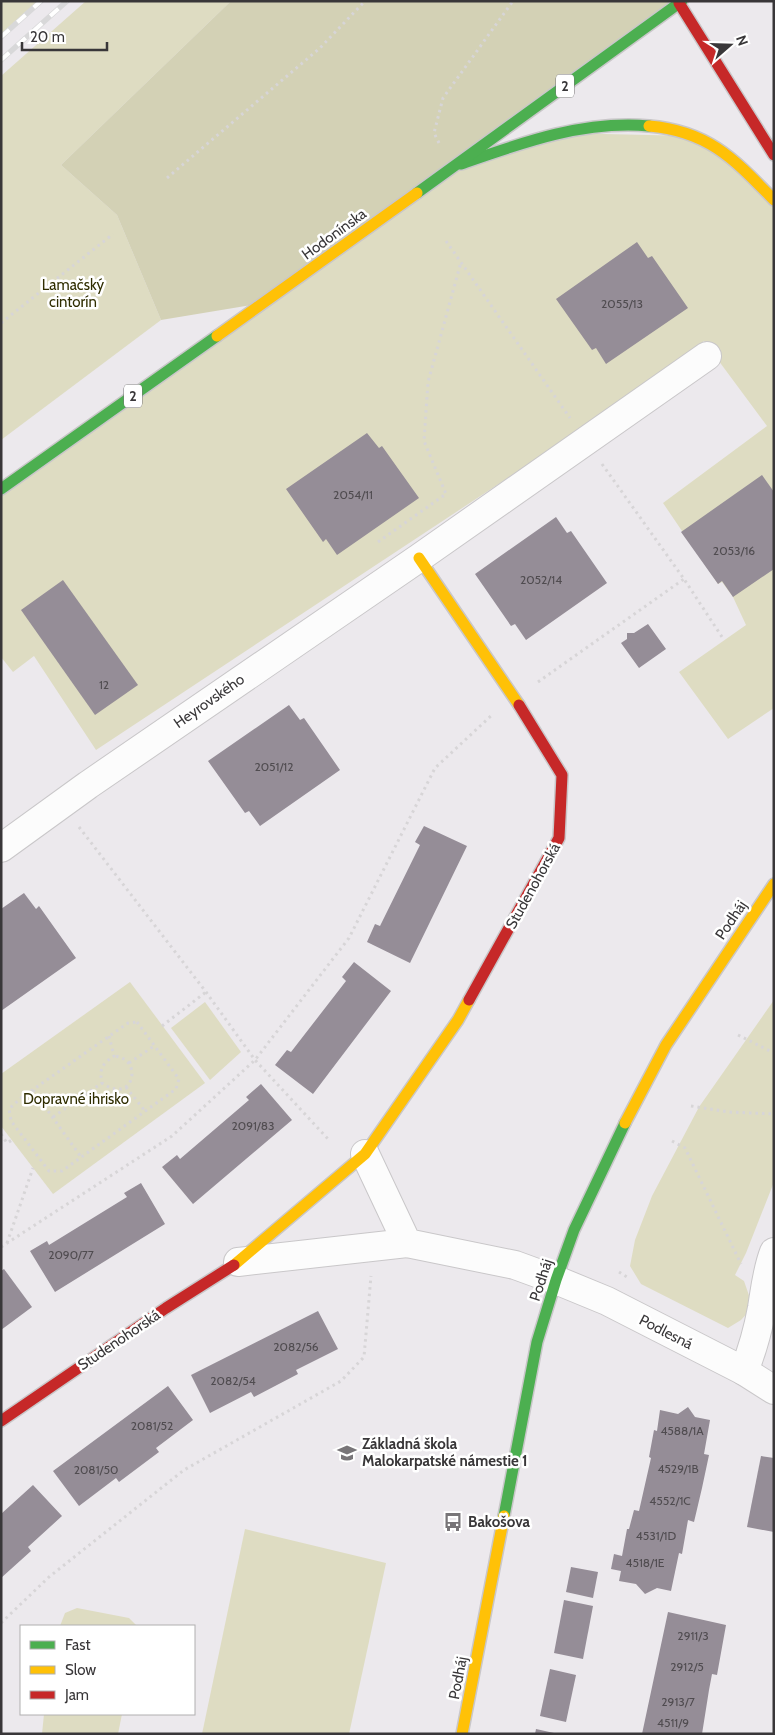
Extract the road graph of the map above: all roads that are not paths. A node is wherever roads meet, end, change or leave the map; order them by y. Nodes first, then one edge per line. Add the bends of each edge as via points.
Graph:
1 (681, 2) edge
2 (774, 155) edge
3 (451, 168) junction
4 (774, 200) edge
5 (707, 356) dead end
6 (1, 488) edge
7 (420, 558) junction
8 (1, 848) edge
9 (774, 884) edge
10 (365, 1154) junction
11 (407, 1242) junction
12 (774, 1252) edge
13 (238, 1262) junction
14 (556, 1280) junction
15 (744, 1372) junction
16 (774, 1390) edge
17 (1, 1421) edge
18 (462, 1734) edge

1 - 2 street
1 - 3 street, Hodonínska / 2
3 - 4 street via 560,132 610,125 642,126 673,130 709,144 728,155
3 - 6 street, Hodonínska / 2
5 - 7 street, Heyrovského
7 - 8 street, Heyrovského
7 - 10 street, Studenohorská via 515,698 562,775 559,838 458,1020
9 - 14 street, Podháj via 662,1053 606,1161 574,1230
10 - 11 street
10 - 13 street, Studenohorská
11 - 13 street, Studenohorská
11 - 14 street, Studenohorská via 515,1266
12 - 15 street via 768,1268 753,1350
13 - 17 street, Studenohorská
14 - 15 street, Podlesná via 608,1301
14 - 18 street, Podháj via 537,1342
15 - 16 street, Podlesná

